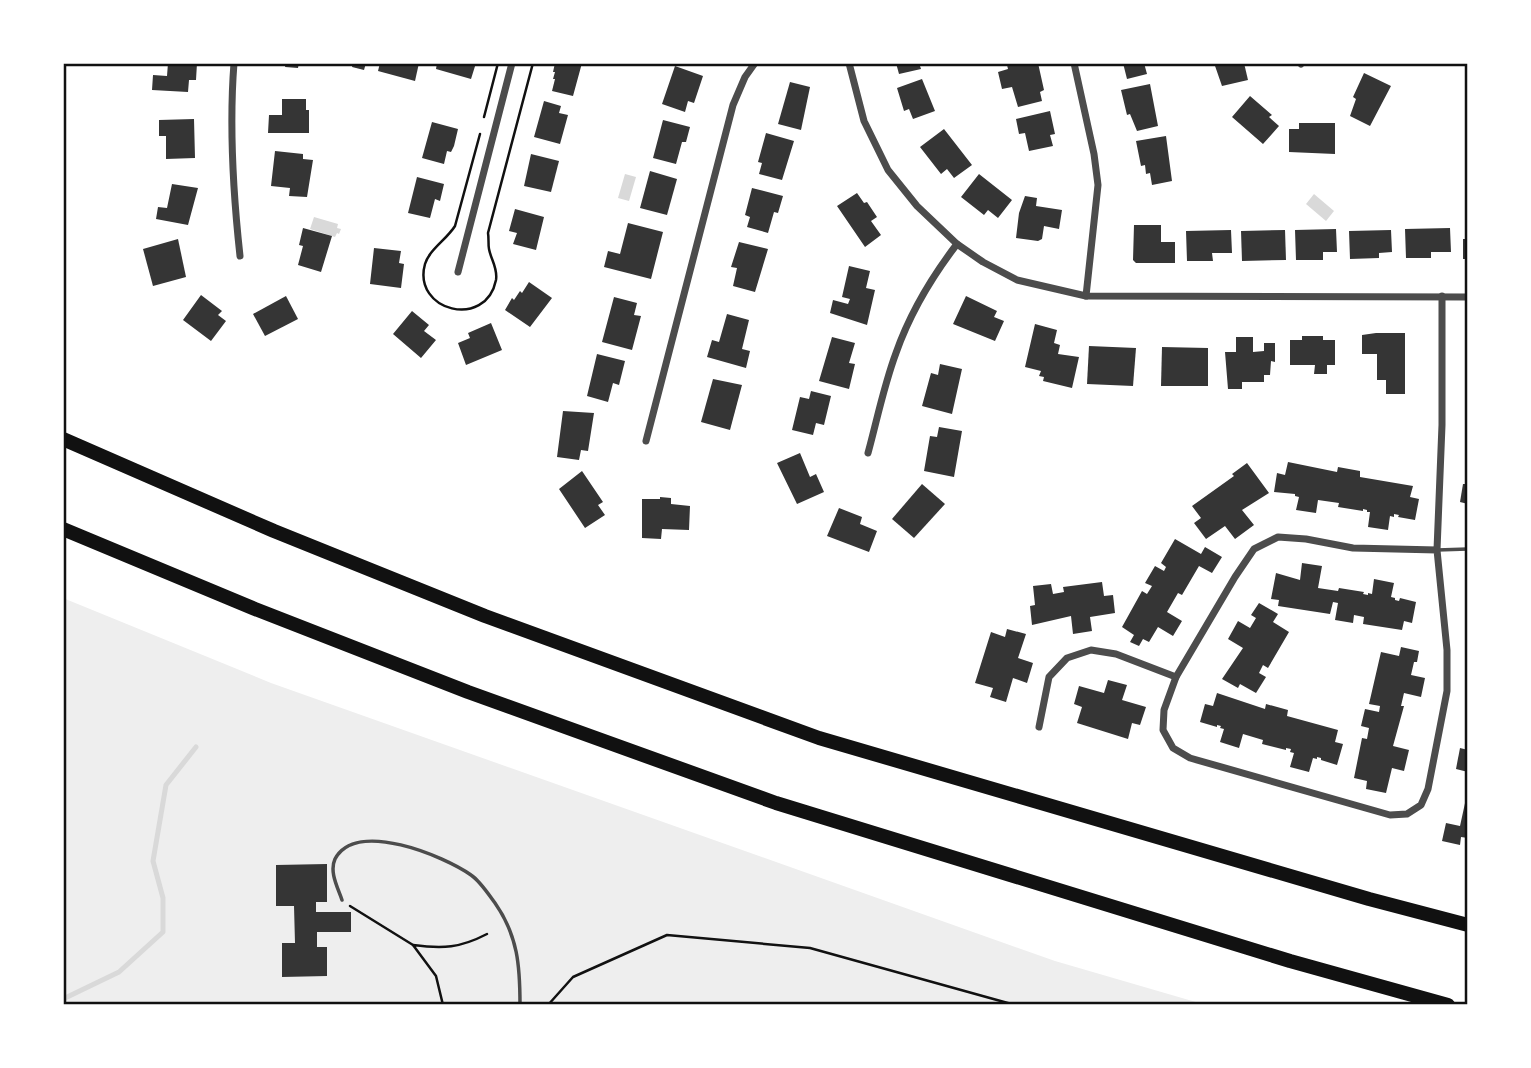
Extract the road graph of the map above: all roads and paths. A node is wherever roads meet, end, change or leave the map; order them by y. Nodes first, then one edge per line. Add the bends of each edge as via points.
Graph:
1 (234, 63) edge
2 (512, 63) edge
3 (755, 63) edge
4 (849, 63) edge
5 (1074, 63) edge
6 (957, 244) junction
7 (240, 256) dead end
8 (458, 272) dead end
9 (1086, 296) junction
10 (1441, 296) junction
11 (1468, 297) edge
12 (63, 439) edge
13 (646, 441) dead end
14 (869, 453) dead end
15 (63, 529) edge
16 (1468, 549) edge
17 (1437, 550) junction
18 (1176, 677) junction
19 (1038, 727) dead end
20 (342, 900) joint
21 (1468, 925) edge
22 (487, 934) dead end
23 (413, 945) junction
24 (443, 1005) edge
25 (520, 1005) edge
26 (548, 1005) edge
27 (1015, 1005) edge
28 (1448, 1005) edge

1 - 7 street via 231,113
2 - 8 street
3 - 13 street via 733,105
4 - 6 street via 864,121 888,170
5 - 9 street via 1098,184
6 - 9 street via 1017,280
6 - 14 street via 913,311 895,355
9 - 10 street
10 - 11 street
10 - 17 street
12 - 21 highway via 460,606 819,738
15 - 28 highway via 468,692 776,803
16 - 17 lane
17 - 18 street via 1353,548 1278,537 1254,549
17 - 18 street via 1447,691 1428,789 1421,805 1407,814 1390,815 1190,758 1172,748 1163,730 1164,710
18 - 19 street via 1116,654 1091,650 1067,658 1049,677
20 - 23 path
20 - 25 lane via 332,871 334,860 342,850 367,840 420,848 473,876 514,937
22 - 23 path via 465,945
23 - 24 path via 436,976
26 - 27 path via 573,977 667,935 810,948

